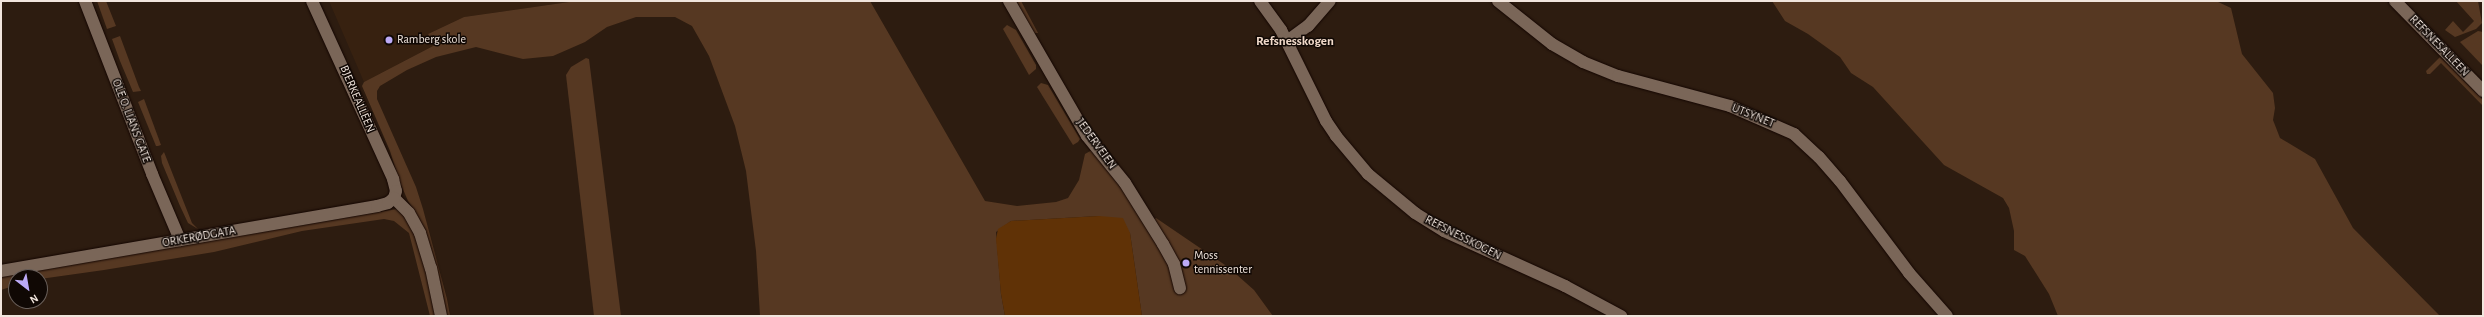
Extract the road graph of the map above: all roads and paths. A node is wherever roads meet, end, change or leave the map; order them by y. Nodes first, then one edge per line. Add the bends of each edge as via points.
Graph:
1 (85, 1) edge
2 (312, 1) edge
3 (1009, 1) edge
4 (1260, 1) edge
5 (1330, 1) edge
6 (1498, 1) edge
7 (2395, 1) edge
8 (1287, 41) junction
9 (2483, 91) edge
10 (394, 198) junction
11 (180, 240) junction
12 (1, 271) edge
13 (1180, 288) dead end
14 (441, 316) edge
15 (1621, 316) edge
16 (1947, 316) edge

1 - 11 street, OLE O. LIANS GATE
2 - 10 street, BJERKEALLÈEN via 393,179 396,191
3 - 13 street, JEDERVEIEN via 1087,136 1125,183 1163,244 1174,264
4 - 8 street, REFSNESSKOGEN
5 - 8 street via 1308,26
6 - 16 street, UTSYNET via 1552,44 1582,62 1618,76 1730,106 1794,134 1840,181 1909,273
7 - 9 street, REFSNESALLEEN
8 - 15 street, REFSNESSKOGEN via 1316,104 1336,136 1368,174 1397,199 1444,231 1565,286
10 - 11 street, ORKERØDGATA via 377,206
10 - 14 street via 409,213 420,232
11 - 12 street, ORKERØDGATA

